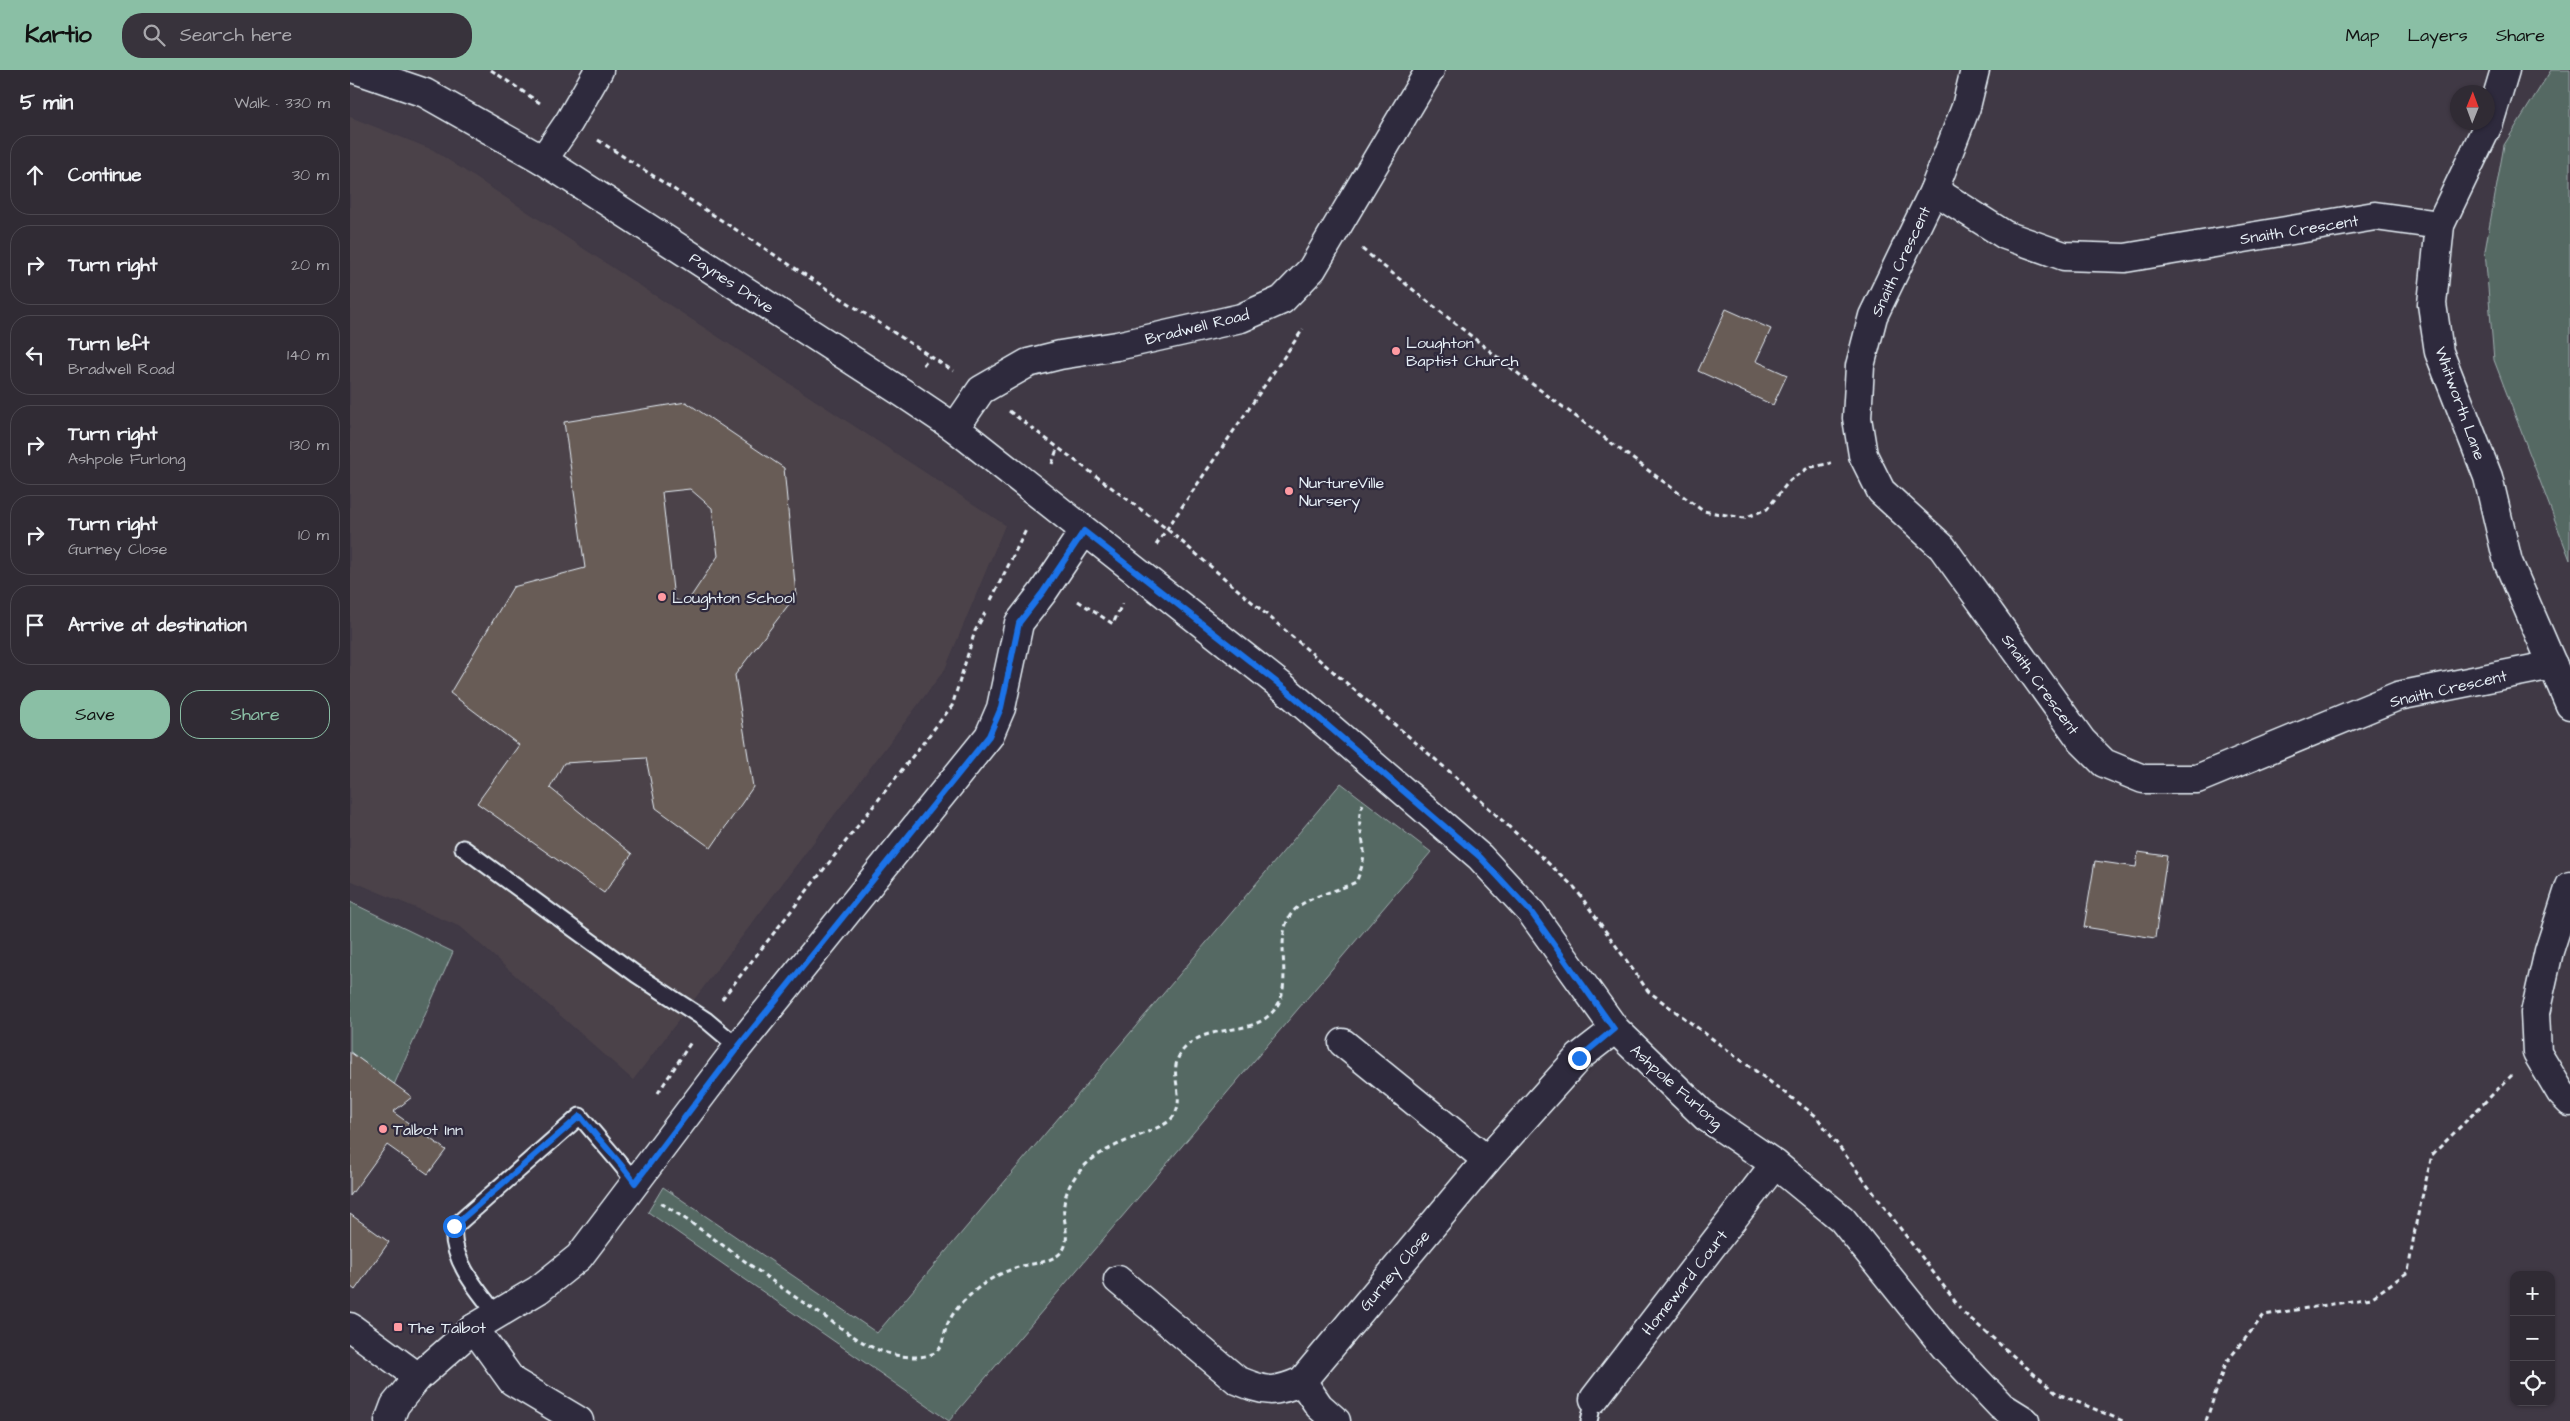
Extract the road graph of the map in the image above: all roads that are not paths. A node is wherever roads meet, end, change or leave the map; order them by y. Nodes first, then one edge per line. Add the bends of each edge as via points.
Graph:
1 (358, 70) edge
2 (599, 70) edge
3 (1430, 70) edge
4 (1975, 70) edge
5 (2505, 70) edge
6 (543, 160) junction
7 (1934, 190) junction
8 (2440, 225) junction
9 (955, 428) junction
10 (1084, 531) junction
11 (2553, 665) junction
12 (2570, 704) edge
13 (463, 848) dead end
14 (2570, 886) edge
15 (1614, 1029) junction
16 (1343, 1043) dead end
17 (738, 1047) junction
18 (2570, 1102) edge
19 (1486, 1160) junction
20 (1775, 1164) junction
21 (633, 1186) junction
22 (1118, 1280) dead end
23 (486, 1322) junction
24 (350, 1328) edge
25 (418, 1377) junction
26 (1302, 1381) junction
27 (1592, 1410) edge
28 (1995, 1413) edge
29 (389, 1421) edge
30 (579, 1421) edge
31 (1336, 1421) edge
32 (2025, 1421) edge

1 - 6 street, Paynes Drive via 425,93
2 - 6 street
3 - 9 street, Bradwell Road via 1312,269 1282,300 1241,318 1028,363 981,390
4 - 7 street, Snaith Crescent via 1966,107
5 - 8 street, Whitworth Lane via 2489,122
6 - 9 street, Paynes Drive
7 - 8 street, Snaith Crescent via 2005,236 2064,256 2125,258 2375,216
7 - 11 street, Snaith Crescent via 1873,316 1860,366 1857,418 1864,455 1881,491 1942,547 2082,741 2104,763 2143,779 2197,779 2398,696
8 - 11 street, Whitworth Lane via 2432,304 2439,352 2488,476 2508,562
9 - 10 street, Paynes Drive
10 - 15 street, Ashpole Furlong via 1284,688 1480,857 1531,912
10 - 17 street via 1019,623 1001,708 989,736
11 - 12 street, Whitworth Lane
13 - 17 lane via 637,975 706,1020
14 - 18 street via 2549,951 2535,1012 2536,1053
15 - 19 street, Gurney Close via 1579,1058
15 - 20 street, Ashpole Furlong via 1706,1117
16 - 19 street
17 - 21 street
19 - 26 street, Gurney Close
20 - 27 street, Homeward Court
20 - 28 street, Ashpole Furlong via 1842,1219
21 - 23 street via 579,1257 538,1290
21 - 23 lane via 616,1156 580,1116 454,1226 452,1240
22 - 26 street, Gurney Close via 1237,1380 1260,1390 1280,1391
23 - 25 street
23 - 30 street via 512,1381
24 - 25 street
25 - 29 street via 395,1405
26 - 31 street via 1318,1406
28 - 32 street, Ashpole Furlong

